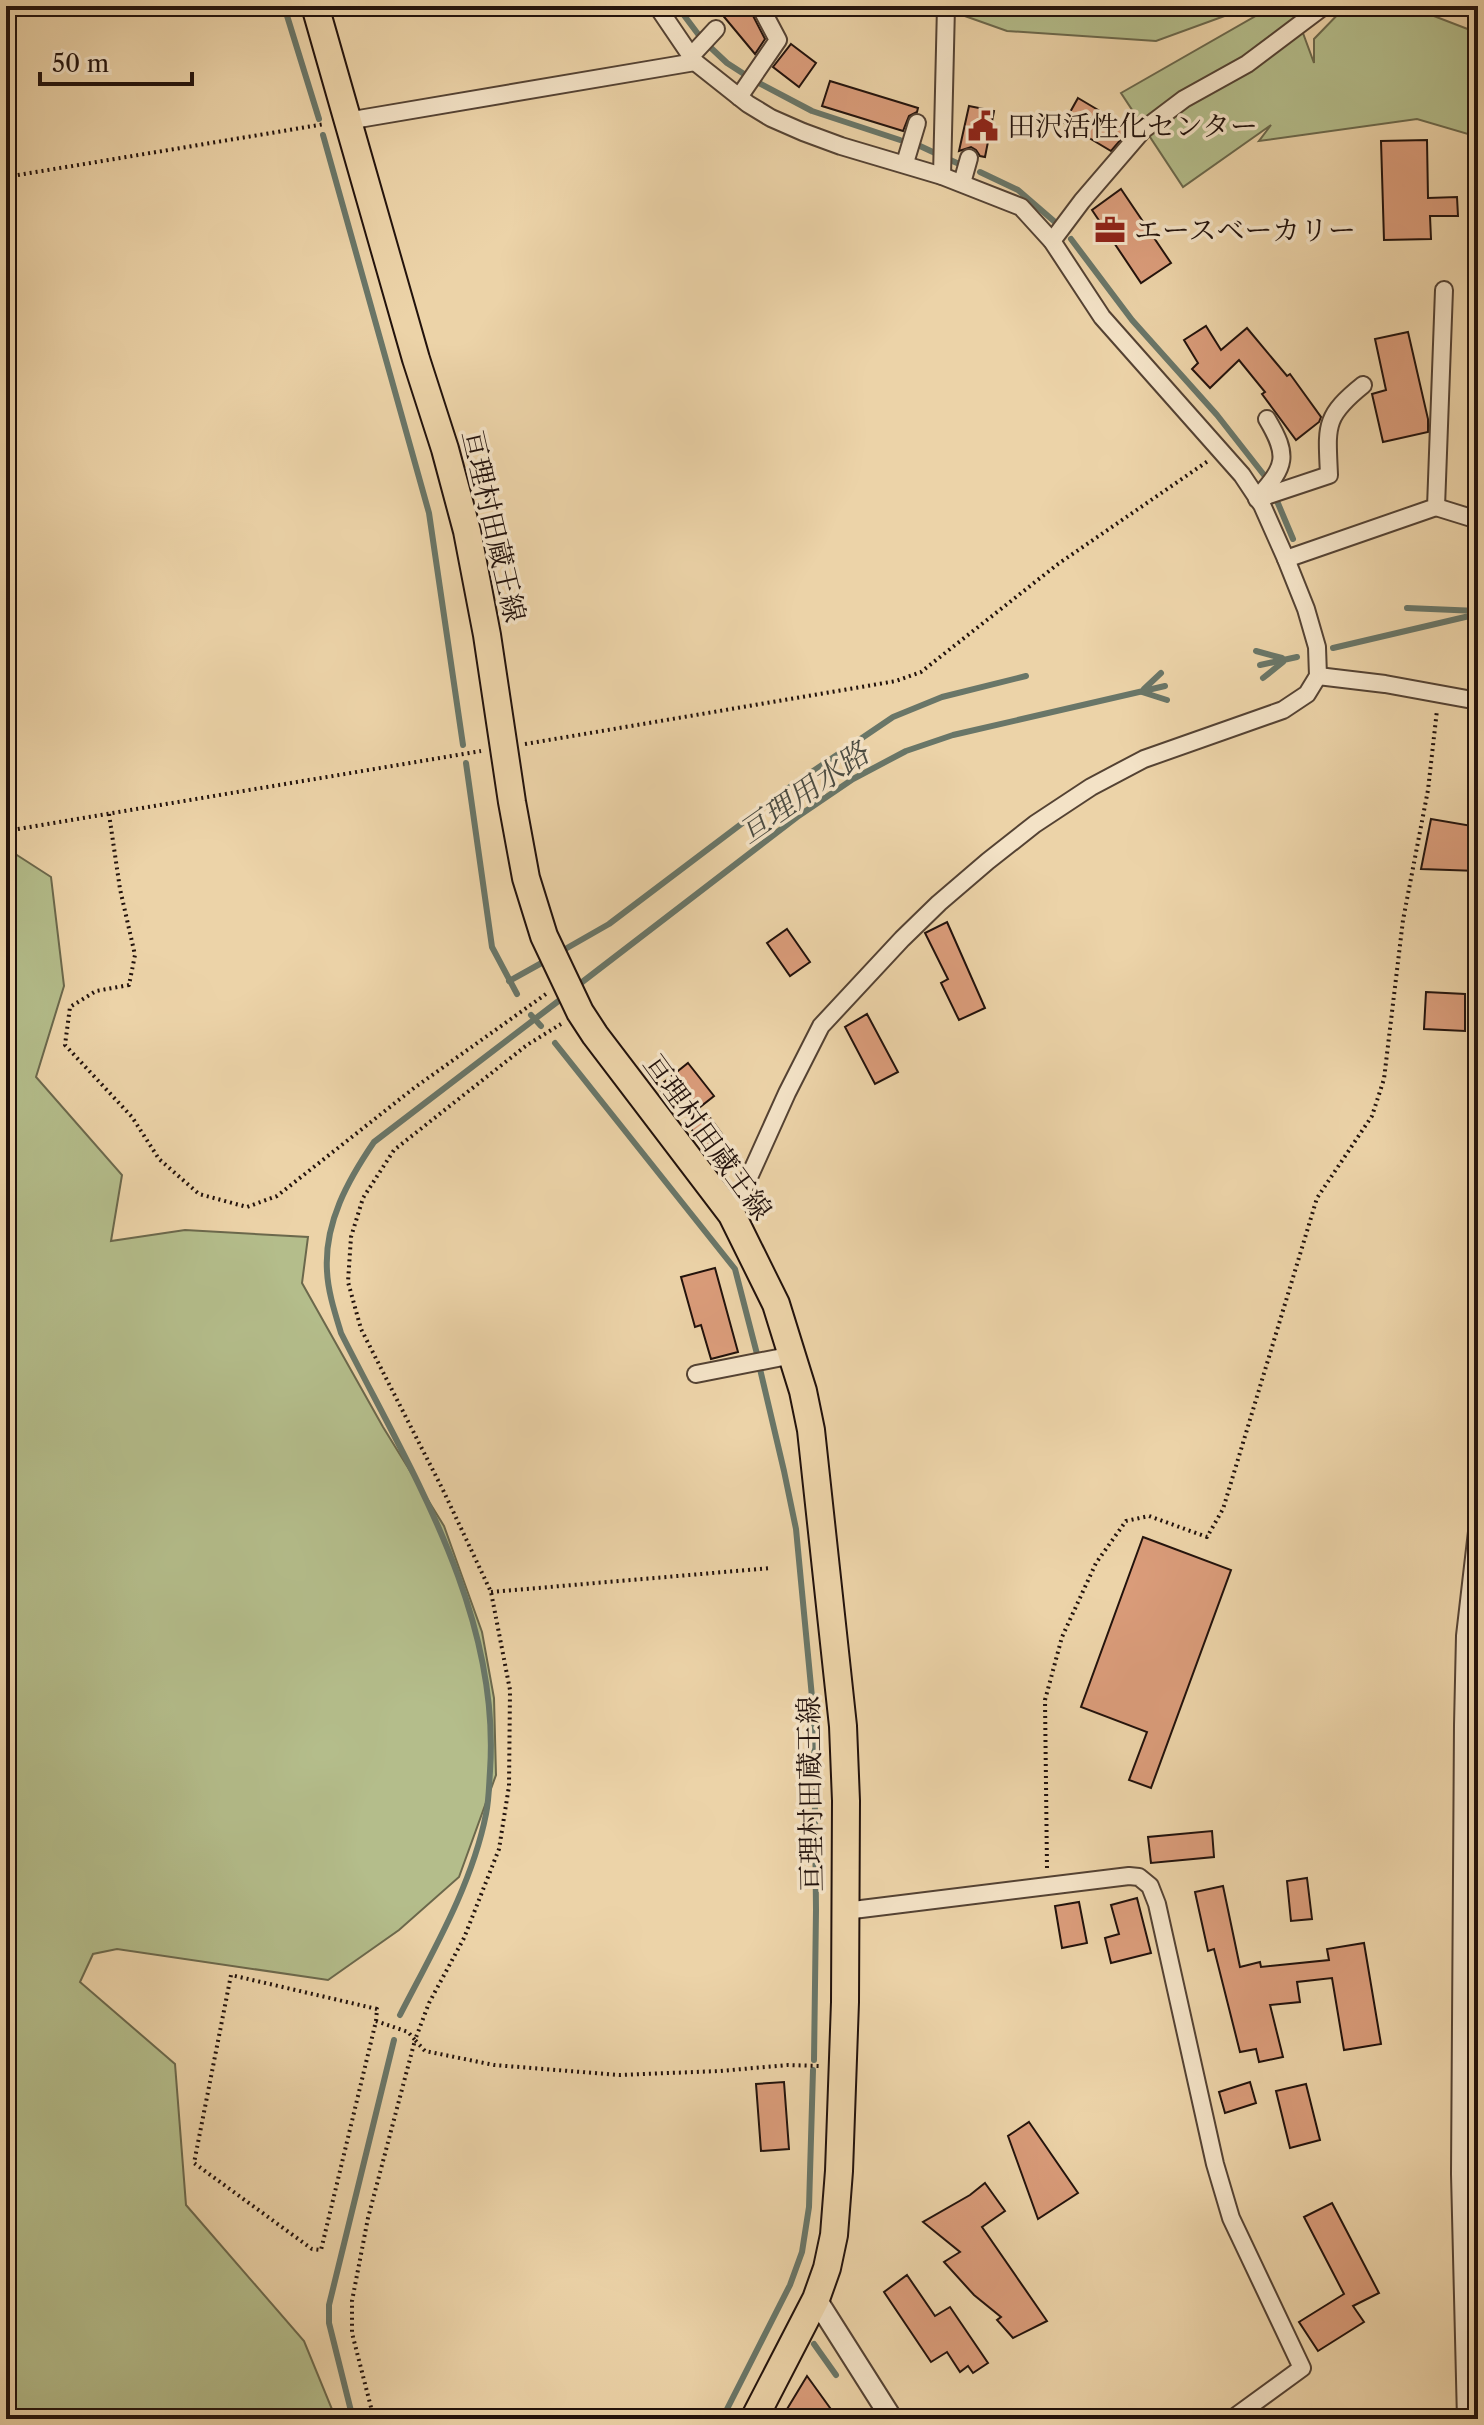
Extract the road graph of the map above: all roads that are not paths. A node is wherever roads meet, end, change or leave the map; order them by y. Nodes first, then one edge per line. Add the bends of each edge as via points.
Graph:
1 (315, 6) edge
2 (657, 6) edge
3 (760, 6) edge
4 (946, 6) edge
5 (1324, 6) edge
6 (716, 29) dead end
7 (693, 59) junction
8 (739, 97) junction
9 (347, 121) junction
10 (917, 123) dead end
11 (969, 158) dead end
12 (905, 163) junction
13 (942, 176) junction
14 (962, 183) junction
15 (1052, 241) junction
16 (1444, 290) dead end
17 (1363, 385) dead end
18 (1267, 419) dead end
19 (1257, 499) junction
20 (1436, 507) junction
21 (1478, 520) edge
22 (1286, 559) junction
23 (1318, 676) junction
24 (1478, 701) edge
25 (732, 1215) junction
26 (793, 1355) junction
27 (696, 1374) dead end
28 (1478, 1523) edge
29 (845, 1911) junction
30 (816, 2299) junction
31 (1466, 2418) edge
32 (754, 2419) edge
33 (892, 2419) edge
34 (1232, 2419) edge

1 - 9 main road, 亘理村田蔵王線
2 - 7 street
3 - 8 street via 778,40
4 - 13 street
5 - 15 street via 1247,64 1184,99 1143,130
6 - 7 street
7 - 8 street
7 - 9 street
8 - 12 street via 803,132
9 - 25 main road, 亘理村田蔵王線 via 467,531 526,878 544,936 595,1035
10 - 12 street
11 - 14 street
12 - 13 street
13 - 14 street
14 - 15 street via 1021,207
15 - 19 street via 1102,317 1222,451
16 - 20 street
17 - 19 street via 1340,404 1327,427 1329,475
18 - 19 street via 1280,440 1282,457 1278,475
19 - 22 street
20 - 21 street
20 - 22 street
22 - 23 street via 1317,647
23 - 24 street
23 - 25 street via 1307,694 1283,710 1144,759 1091,787 1035,824 939,903 821,1026
25 - 26 main road, 亘理村田蔵王線 via 776,1304
26 - 27 street
26 - 29 main road, 亘理村田蔵王線 via 811,1430 837,1657
28 - 31 street via 1465,1636 1463,1725 1460,2174
29 - 30 main road, 亘理村田蔵王線 via 834,2235
29 - 34 street via 1139,1877 1150,1886 1231,2218 1302,2368
30 - 32 main road, 亘理村田蔵王線
30 - 33 street

